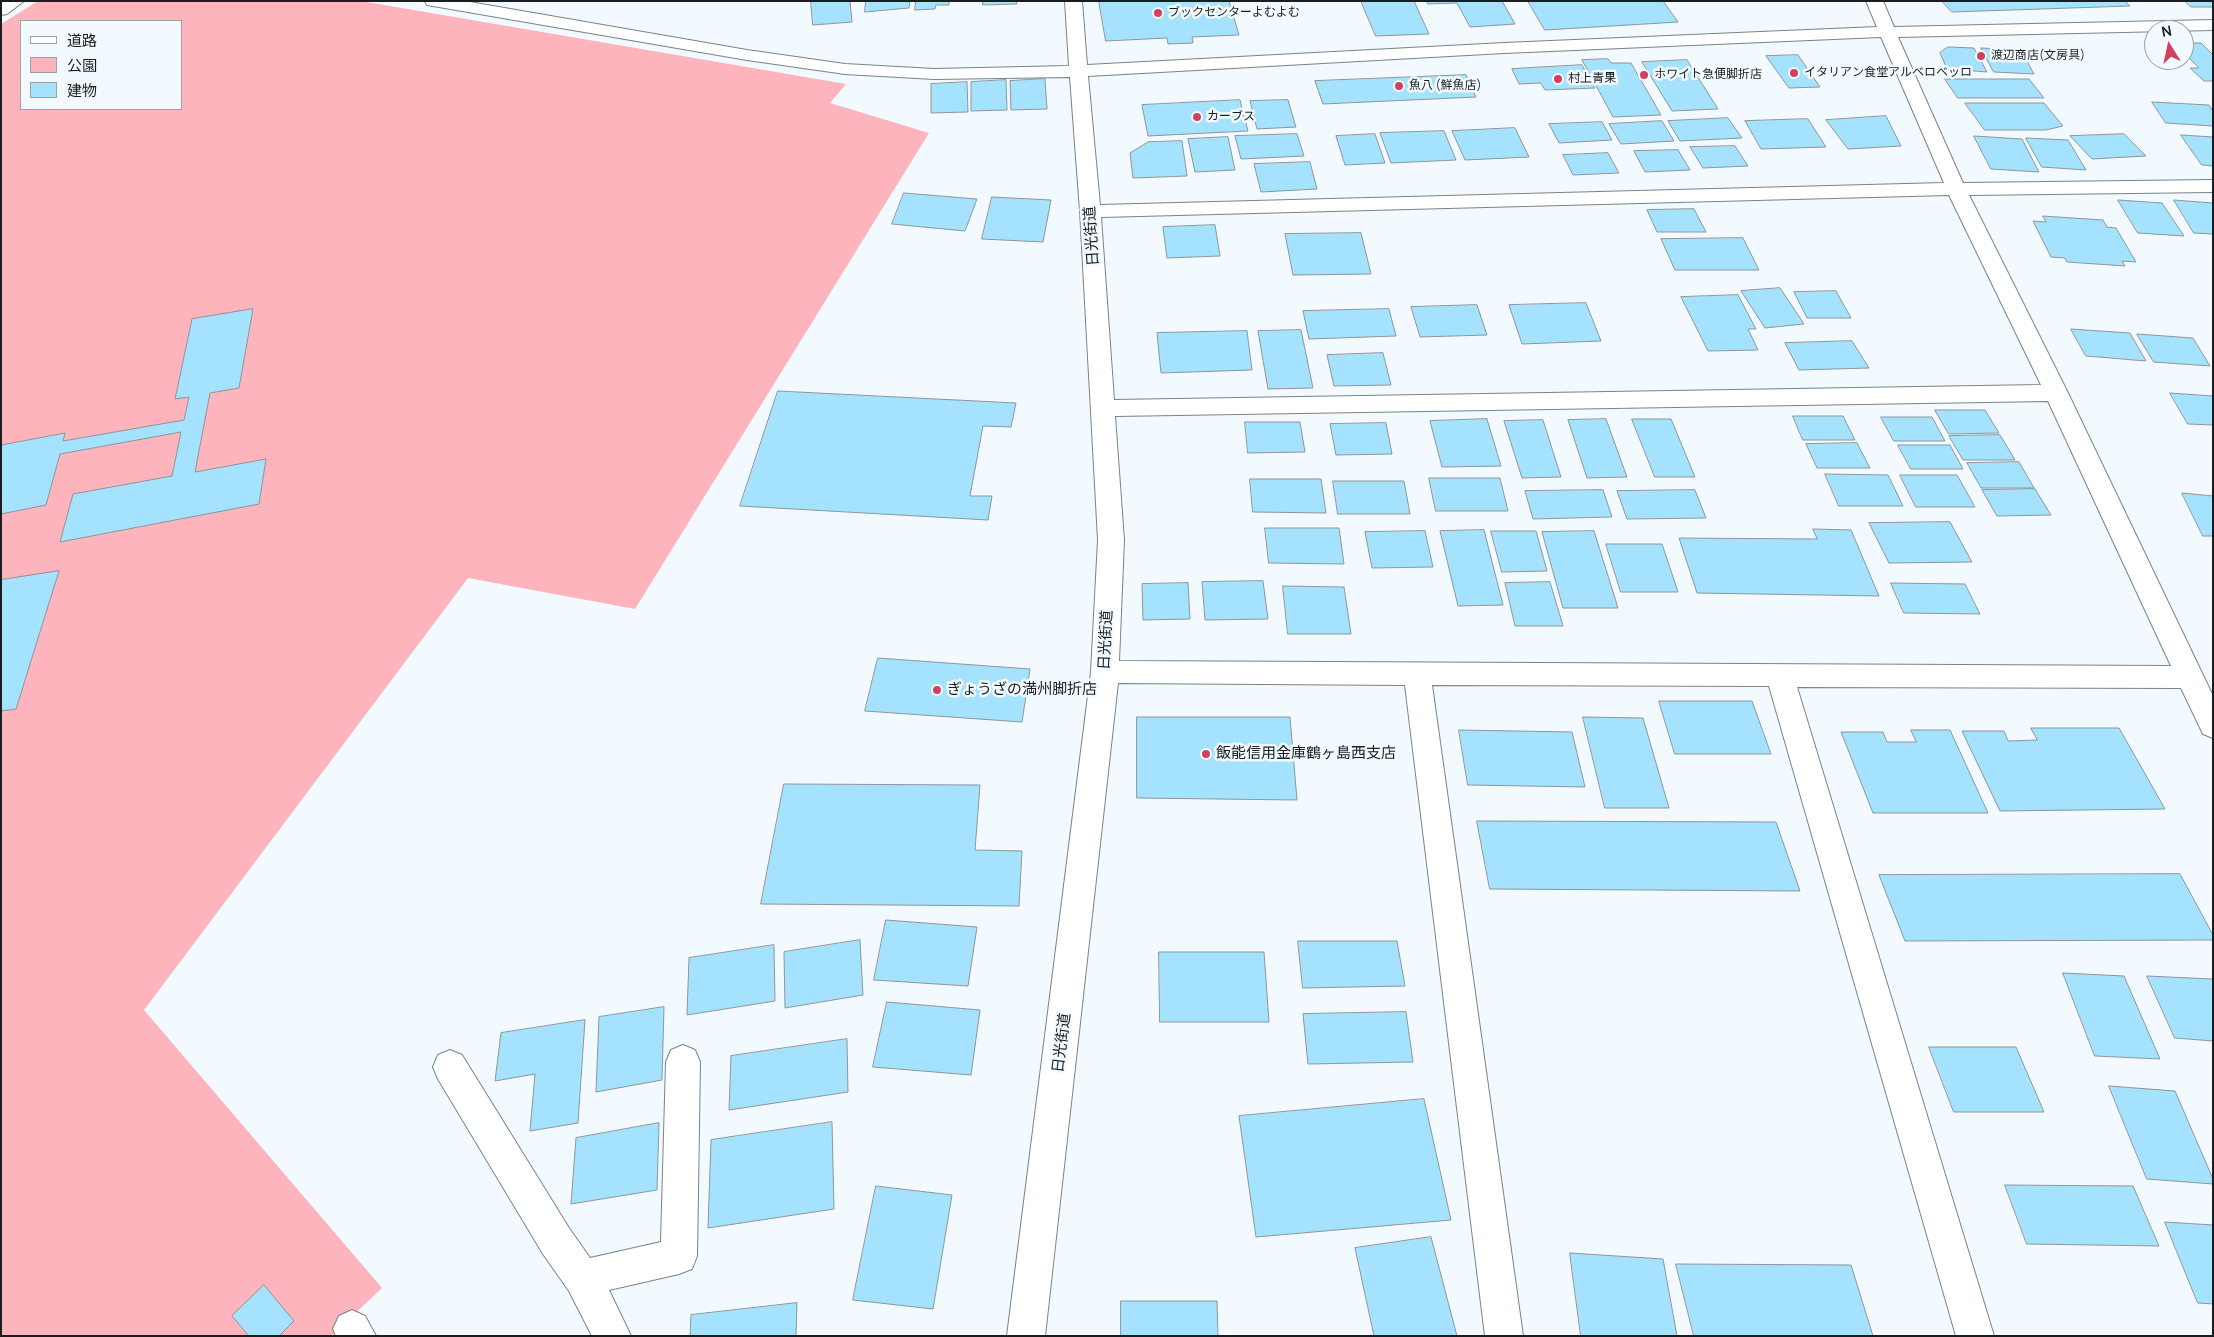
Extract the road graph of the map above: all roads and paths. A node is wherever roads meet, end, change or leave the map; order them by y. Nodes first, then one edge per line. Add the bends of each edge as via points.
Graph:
1 (16, 1) edge
2 (436, 1) edge
3 (1073, 1) edge
4 (1874, 1) edge
5 (1, 10) edge
6 (2213, 25) edge
7 (1887, 32) junction
8 (1080, 71) junction
9 (2213, 186) edge
10 (1956, 189) junction
11 (1090, 211) junction
12 (2056, 394) junction
13 (1103, 408) junction
14 (1105, 672) junction
15 (1417, 674) junction
16 (1780, 675) junction
17 (2189, 677) junction
18 (2213, 726) edge
19 (683, 1062) dead end
20 (450, 1067) dead end
21 (582, 1278) junction
22 (612, 1336) edge
23 (1026, 1336) edge
24 (1504, 1336) edge
25 (1975, 1336) edge

1 - 5 street
2 - 8 street via 845,69 934,74
3 - 8 street, 日光街道
4 - 7 street
6 - 7 street
7 - 8 street
7 - 10 street
8 - 11 street, 日光街道
9 - 10 street
10 - 11 street
10 - 12 street
11 - 13 street, 日光街道
12 - 13 street
12 - 17 street
13 - 14 street, 日光街道 via 1111,540
14 - 15 street
14 - 23 street, 日光街道
15 - 16 street
15 - 24 street
16 - 17 street
16 - 25 street
17 - 18 street
19 - 21 street via 679,1256
20 - 21 street
21 - 22 street

